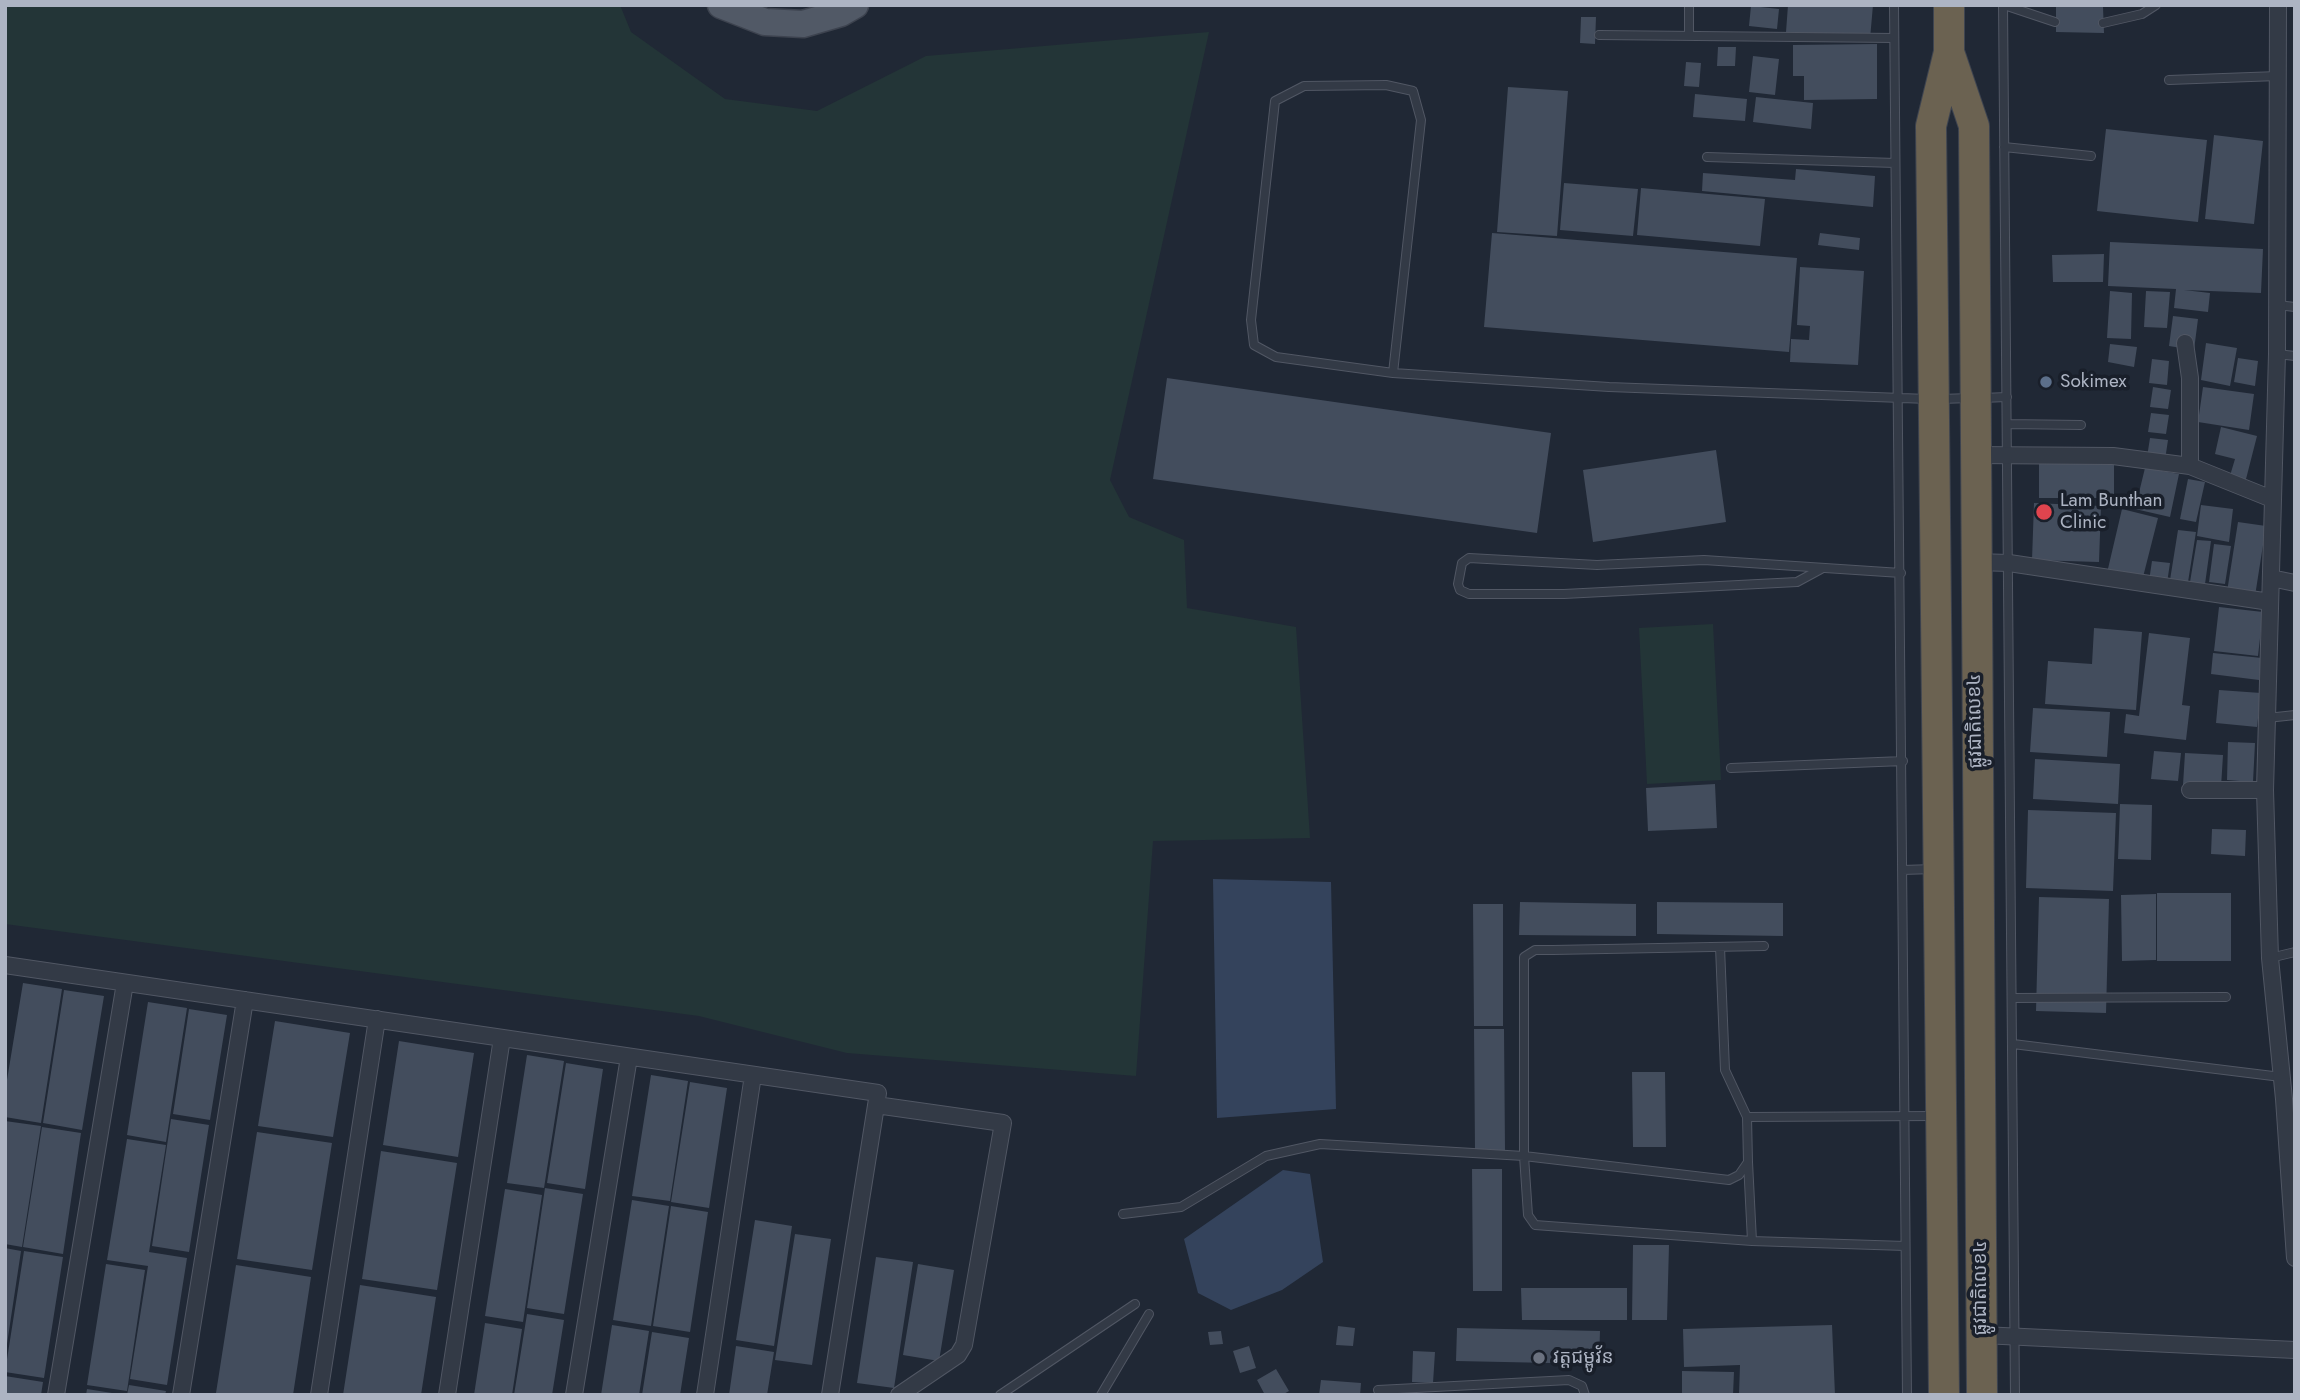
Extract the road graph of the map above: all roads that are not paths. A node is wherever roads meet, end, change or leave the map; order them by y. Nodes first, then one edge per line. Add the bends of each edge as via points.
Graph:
1 (721, 5) edge
2 (855, 5) edge
3 (1689, 5) edge
4 (1894, 5) edge
5 (1949, 5) edge
6 (2004, 5) edge
7 (2155, 5) edge
8 (2278, 5) edge
9 (2055, 22) dead end
10 (2103, 23) dead end
11 (1599, 35) dead end
12 (1689, 36) junction
13 (1894, 38) junction
14 (1949, 52) junction
15 (2278, 76) junction
16 (2168, 79) dead end
17 (2004, 147) junction
18 (2091, 156) dead end
19 (1707, 157) dead end
20 (1895, 163) junction
21 (2277, 305) junction
22 (2295, 307) edge
23 (2185, 343) dead end
24 (2277, 354) junction
25 (2295, 356) edge
26 (1393, 373) junction
27 (2007, 397) junction
28 (1975, 398) junction
29 (1897, 399) junction
30 (1934, 399) junction
31 (2007, 424) junction
32 (2081, 425) dead end
33 (1974, 455) junction
34 (2008, 456) junction
35 (2190, 466) junction
36 (2272, 499) junction
37 (1975, 562) junction
38 (2009, 563) junction
39 (1821, 569) junction
40 (1901, 573) junction
41 (2271, 578) junction
42 (2295, 583) edge
43 (2270, 602) junction
44 (2295, 715) edge
45 (2267, 718) junction
46 (1903, 761) junction
47 (1731, 768) dead end
48 (2190, 790) dead end
49 (2265, 790) junction
50 (1939, 868) junction
51 (1902, 870) junction
52 (1765, 946) dead end
53 (1720, 947) junction
54 (2295, 952) edge
55 (2270, 958) junction
56 (5, 965) edge
57 (125, 983) junction
58 (2226, 997) dead end
59 (2012, 998) junction
60 (245, 1000) junction
61 (377, 1019) junction
62 (502, 1038) junction
63 (2013, 1044) junction
64 (629, 1057) junction
65 (753, 1075) junction
66 (2281, 1077) junction
67 (2290, 1099) edge
68 (876, 1105) junction
69 (1941, 1116) junction
70 (1747, 1117) junction
71 (1904, 1117) junction
72 (1524, 1156) junction
73 (1748, 1162) junction
74 (1123, 1214) dead end
75 (1752, 1241) junction
76 (1905, 1246) junction
77 (2295, 1258) edge
78 (1135, 1304) dead end
79 (1149, 1314) dead end
80 (1982, 1335) junction
81 (2015, 1338) junction
82 (2295, 1350) edge
83 (1503, 1384) junction
84 (1378, 1391) dead end
85 (56, 1395) edge
86 (181, 1395) edge
87 (320, 1395) edge
88 (447, 1395) edge
89 (574, 1395) edge
90 (705, 1395) edge
91 (830, 1395) edge
92 (899, 1395) edge
93 (1000, 1395) edge
94 (1101, 1395) edge
95 (1503, 1395) edge
96 (1585, 1395) edge
97 (1907, 1395) edge
98 (1944, 1395) edge
99 (1982, 1395) edge
100 (2015, 1395) edge

1 - 2 main road via 765,22 803,23
3 - 12 lane
4 - 13 lane
5 - 14 highway, ផ្លូវជាតិលេខ៤
6 - 9 lane
6 - 17 lane
7 - 10 lane via 2142,14
8 - 15 street
11 - 12 lane
12 - 13 lane
13 - 20 lane
14 - 28 highway, ផ្លូវជាតិលេខ៤ via 1973,126
14 - 30 highway, ផ្លូវជាតិលេខ៤ via 1931,126
15 - 16 lane
15 - 21 street
17 - 18 lane
17 - 27 lane
19 - 20 lane
20 - 29 lane
21 - 22 lane
21 - 24 street
23 - 35 street via 2190,378
24 - 25 lane
24 - 36 street
26 - 26 lane via 1276,357 1254,345 1251,320 1275,101 1304,86 1386,85 1413,91 1421,120
26 - 29 lane
27 - 28 lane
27 - 31 lane
28 - 30 lane
28 - 33 highway, ផ្លូវជាតិលេខ៤
29 - 30 lane
29 - 40 lane
30 - 50 highway, ផ្លូវជាតិលេខ៤
31 - 32 lane
31 - 34 lane
33 - 34 street
33 - 37 highway, ផ្លូវជាតិលេខ៤
34 - 35 street via 2113,456
34 - 38 lane
35 - 36 street
36 - 41 street
37 - 38 street
37 - 80 highway, ផ្លូវជាតិលេខ៤
38 - 43 street
38 - 59 lane
39 - 39 lane via 1704,559 1597,565 1469,558 1462,563 1458,584 1469,594 1563,594 1797,582
39 - 40 lane
40 - 46 lane
41 - 42 street
41 - 43 street
43 - 45 street
44 - 45 lane
45 - 49 street
46 - 47 lane
46 - 51 lane
48 - 49 street
49 - 55 street
50 - 51 lane
50 - 69 highway, ផ្លូវជាតិលេខ៤
51 - 71 lane
52 - 53 lane
53 - 70 lane via 1725,1070
53 - 72 lane via 1544,950 1524,957
54 - 55 lane
55 - 66 street
56 - 57 street
57 - 60 street
57 - 85 street
58 - 59 lane
59 - 63 lane
60 - 61 street
60 - 86 street
61 - 62 street
61 - 87 street
62 - 64 street
62 - 88 street
63 - 66 lane
63 - 81 lane
64 - 65 street
64 - 89 street
65 - 68 street via 878,1093
65 - 90 street
66 - 67 street
67 - 77 street
68 - 91 street
68 - 92 street via 1003,1123 964,1345
69 - 71 lane
69 - 98 highway, ផ្លូវជាតិលេខ៤
70 - 71 lane
70 - 73 lane
71 - 76 lane
72 - 73 lane via 1729,1180
72 - 74 lane via 1320,1144 1266,1156 1181,1207
72 - 75 lane via 1528,1215 1535,1226
73 - 75 lane
75 - 76 lane
76 - 97 lane
78 - 93 lane
79 - 94 lane
80 - 81 street
80 - 99 highway, ផ្លូវជាតិលេខ៤
81 - 82 street
81 - 100 lane
83 - 84 lane
83 - 95 lane
83 - 96 lane via 1569,1380 1582,1386

